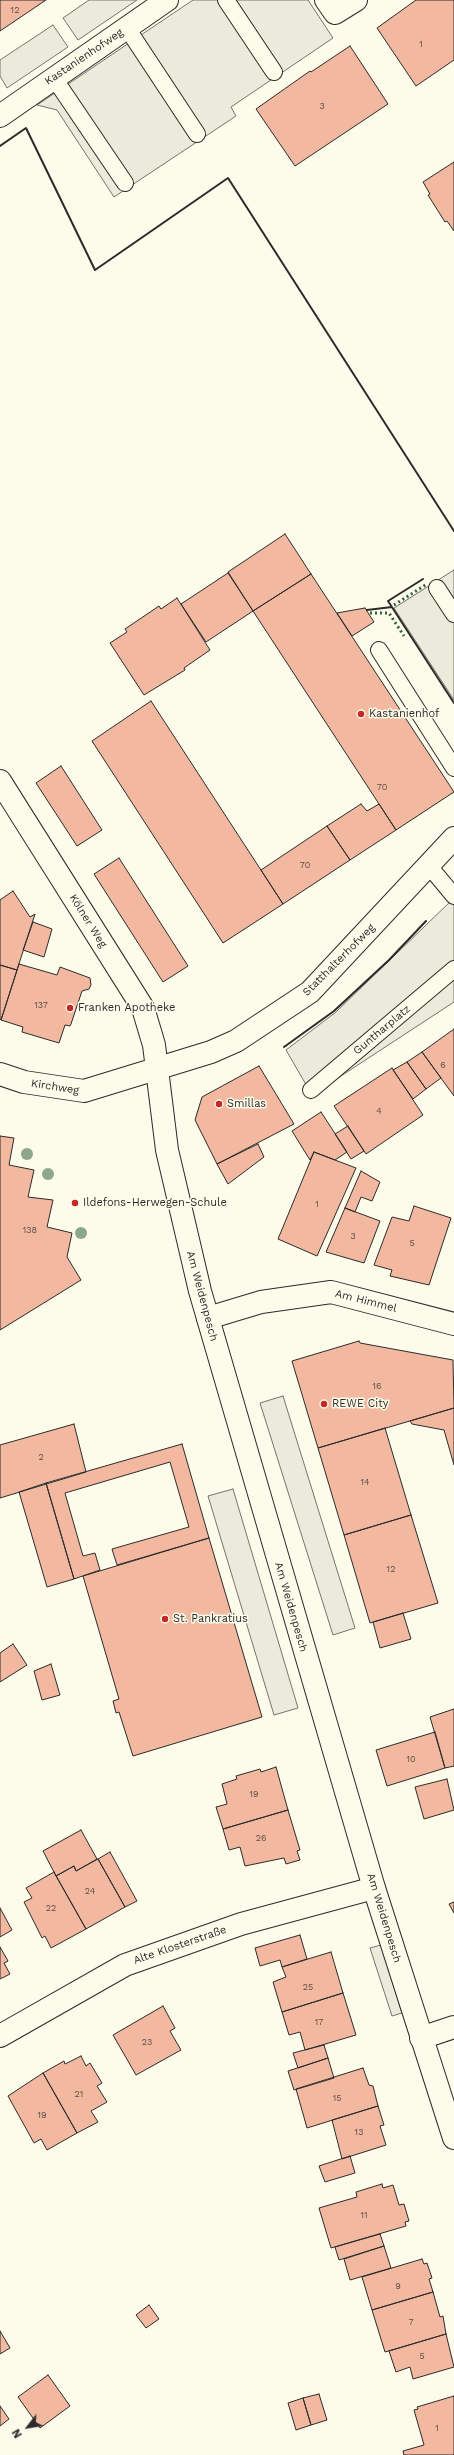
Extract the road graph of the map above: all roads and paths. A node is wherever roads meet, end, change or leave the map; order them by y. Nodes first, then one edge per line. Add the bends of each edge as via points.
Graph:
1 (168, 0) edge
2 (226, 0) edge
3 (326, 0) edge
4 (356, 0) edge
5 (127, 28) junction
6 (274, 72) dead end
7 (54, 78) junction
8 (0, 116) edge
9 (197, 134) dead end
10 (125, 183) dead end
11 (437, 588) dead end
12 (454, 614) edge
13 (379, 650) dead end
14 (454, 768) edge
15 (0, 781) edge
16 (454, 838) edge
17 (429, 866) junction
18 (454, 896) edge
19 (454, 969) edge
20 (157, 1070) junction
21 (0, 1074) edge
22 (311, 1090) dead end
23 (208, 1318) junction
24 (454, 1324) edge
25 (374, 1888) junction
26 (454, 2027) edge
27 (0, 2036) edge
28 (421, 2038) junction
29 (454, 2138) edge

1 - 5 street, Kastanienhofweg
2 - 6 lane
3 - 4 street via 335,13
5 - 7 street, Kastanienhofweg
5 - 9 lane
7 - 8 street, Kastanienhofweg
7 - 10 lane
11 - 12 lane
13 - 14 lane
15 - 20 street, Kölner Weg via 143,1008 154,1045
16 - 17 street, Statthalterhofweg
17 - 18 lane
17 - 20 street, Statthalterhofweg via 310,992 236,1041
19 - 22 lane, Guntharplatz
20 - 21 street, Kirchweg via 84,1092 24,1082
20 - 23 street, Am Weidenpesch via 167,1150
23 - 24 street, Am Himmel via 261,1302 331,1292
23 - 25 street, Am Weidenpesch
25 - 27 street, Alte Klosterstraße via 241,1924 125,1965
25 - 28 street, Am Weidenpesch
26 - 28 street
28 - 29 street, Am Weidenpesch

